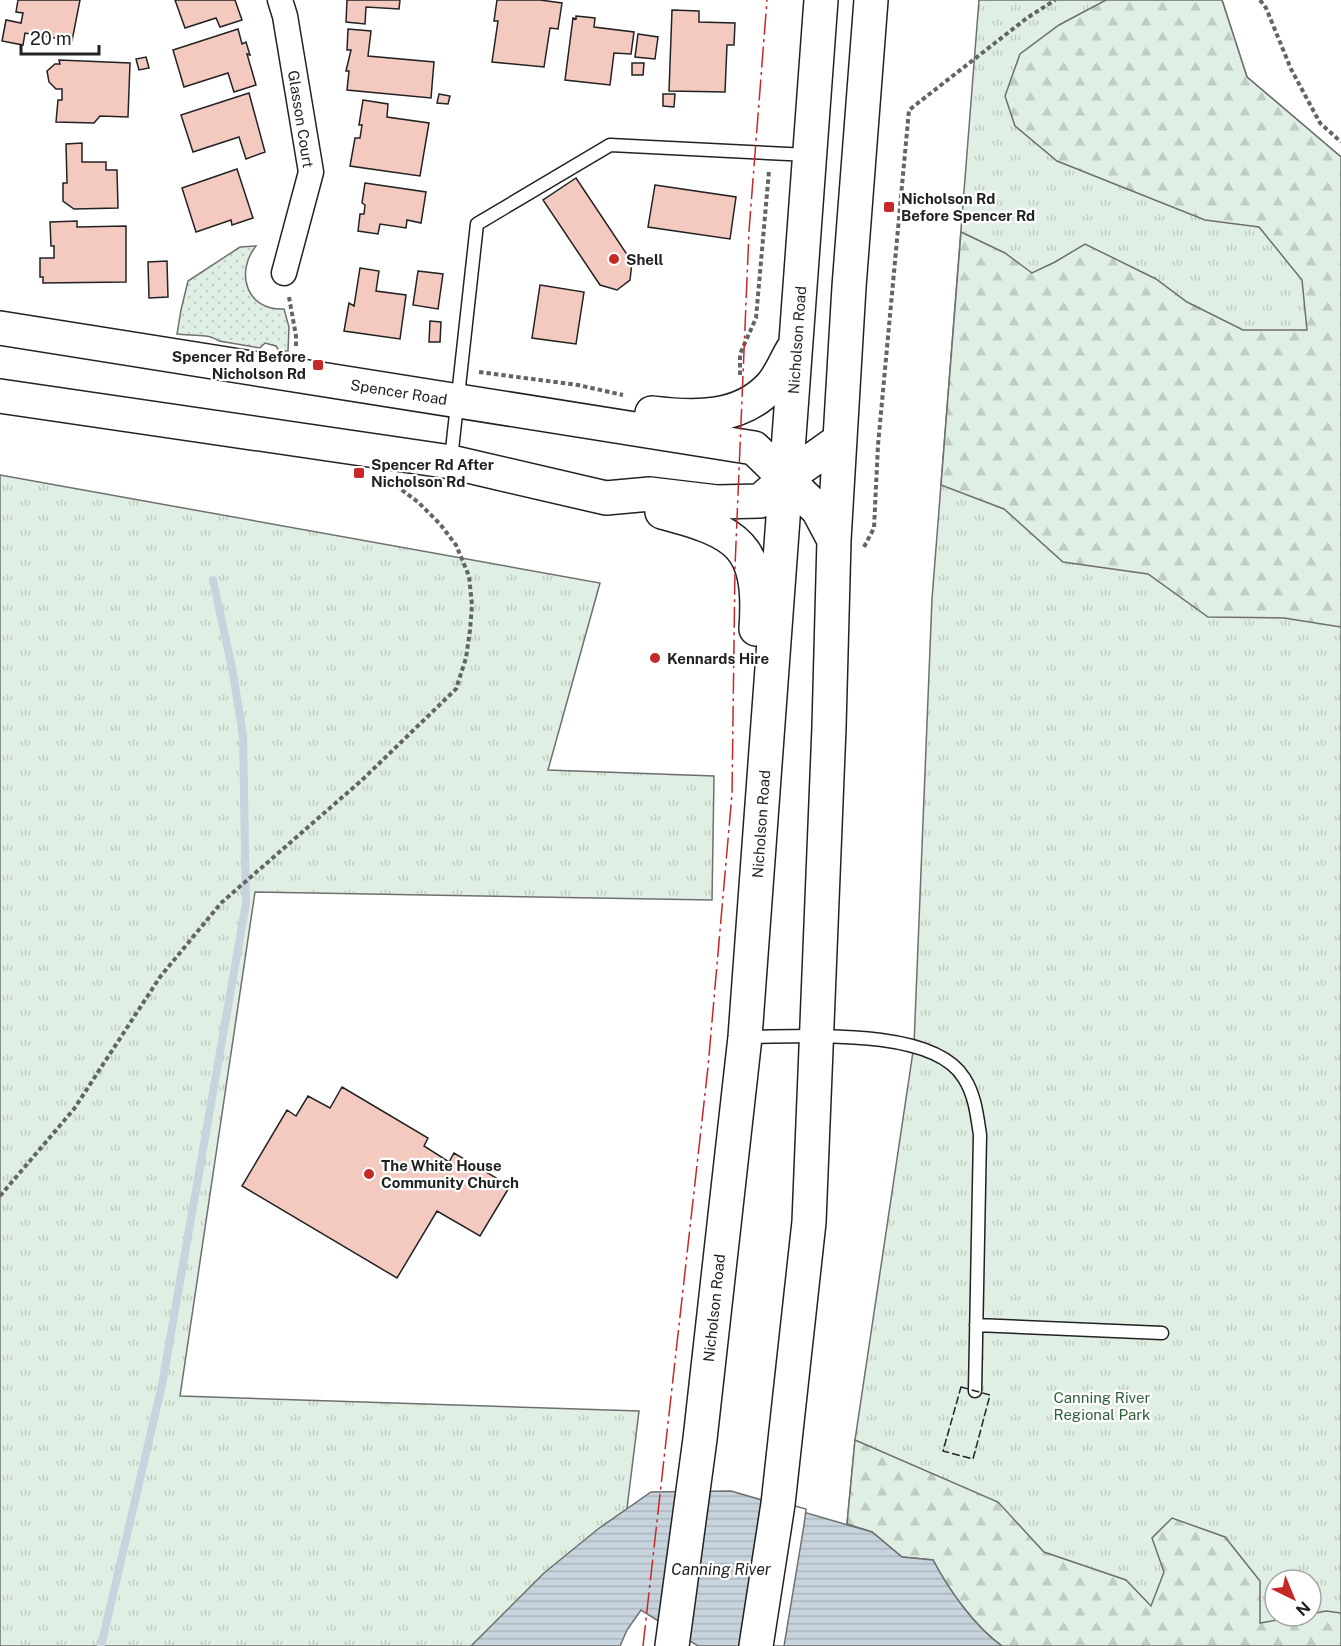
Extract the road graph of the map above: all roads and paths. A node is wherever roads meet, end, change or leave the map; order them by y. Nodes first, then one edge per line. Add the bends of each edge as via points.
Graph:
1 (280, 0) edge
2 (821, 0) edge
3 (871, 0) edge
4 (1055, 0) edge
5 (1260, 0) edge
6 (1341, 142) edge
7 (771, 153) junction
8 (811, 155) junction
9 (284, 273) joint
10 (0, 328) edge
11 (797, 343) junction
12 (295, 356) dead end
13 (743, 382) dead end
14 (0, 396) edge
15 (459, 401) junction
16 (840, 441) junction
17 (878, 445) dead end
18 (451, 462) junction
19 (785, 479) junction
20 (392, 483) dead end
21 (606, 498) junction
22 (834, 540) junction
23 (769, 721) junction
24 (745, 1037) junction
25 (818, 1037) junction
26 (0, 1196) edge
27 (976, 1325) junction
28 (1162, 1333) dead end
29 (975, 1391) dead end
30 (672, 1646) edge
31 (756, 1646) edge

1 - 9 street, Glasson Court via 311,172
2 - 8 main road, Nicholson Road
3 - 16 main road
4 - 17 path via 909,110
5 - 6 path via 1320,123
7 - 8 lane
7 - 13 path via 756,318 740,354 739,374
7 - 15 lane via 610,145 477,224
8 - 11 main road, Nicholson Road
9 - 12 path via 296,336
10 - 15 main road, Spencer Road
11 - 15 main road via 772,385 738,410 716,414 686,417 563,404
11 - 19 main road, Nicholson Road
14 - 18 main road
15 - 18 lane
15 - 19 main road, Spencer Road via 753,448
16 - 19 main road
16 - 22 main road
18 - 21 main road
19 - 21 main road via 760,501 717,502 650,494
19 - 22 main road, Spencer Road via 818,510
19 - 23 main road, Nicholson Road
20 - 26 path via 440,524 456,545 469,576 470,630 456,689 362,780 221,903 160,977 74,1109
21 - 23 main road via 705,524 739,545 756,575 753,673
22 - 25 main road
23 - 24 main road, Nicholson Road
24 - 25 lane
24 - 30 main road, Nicholson Road via 700,1439
25 - 27 lane via 914,1045 943,1057 964,1076 976,1104 980,1135
25 - 31 main road via 809,1222 778,1504
27 - 28 lane
27 - 29 lane

